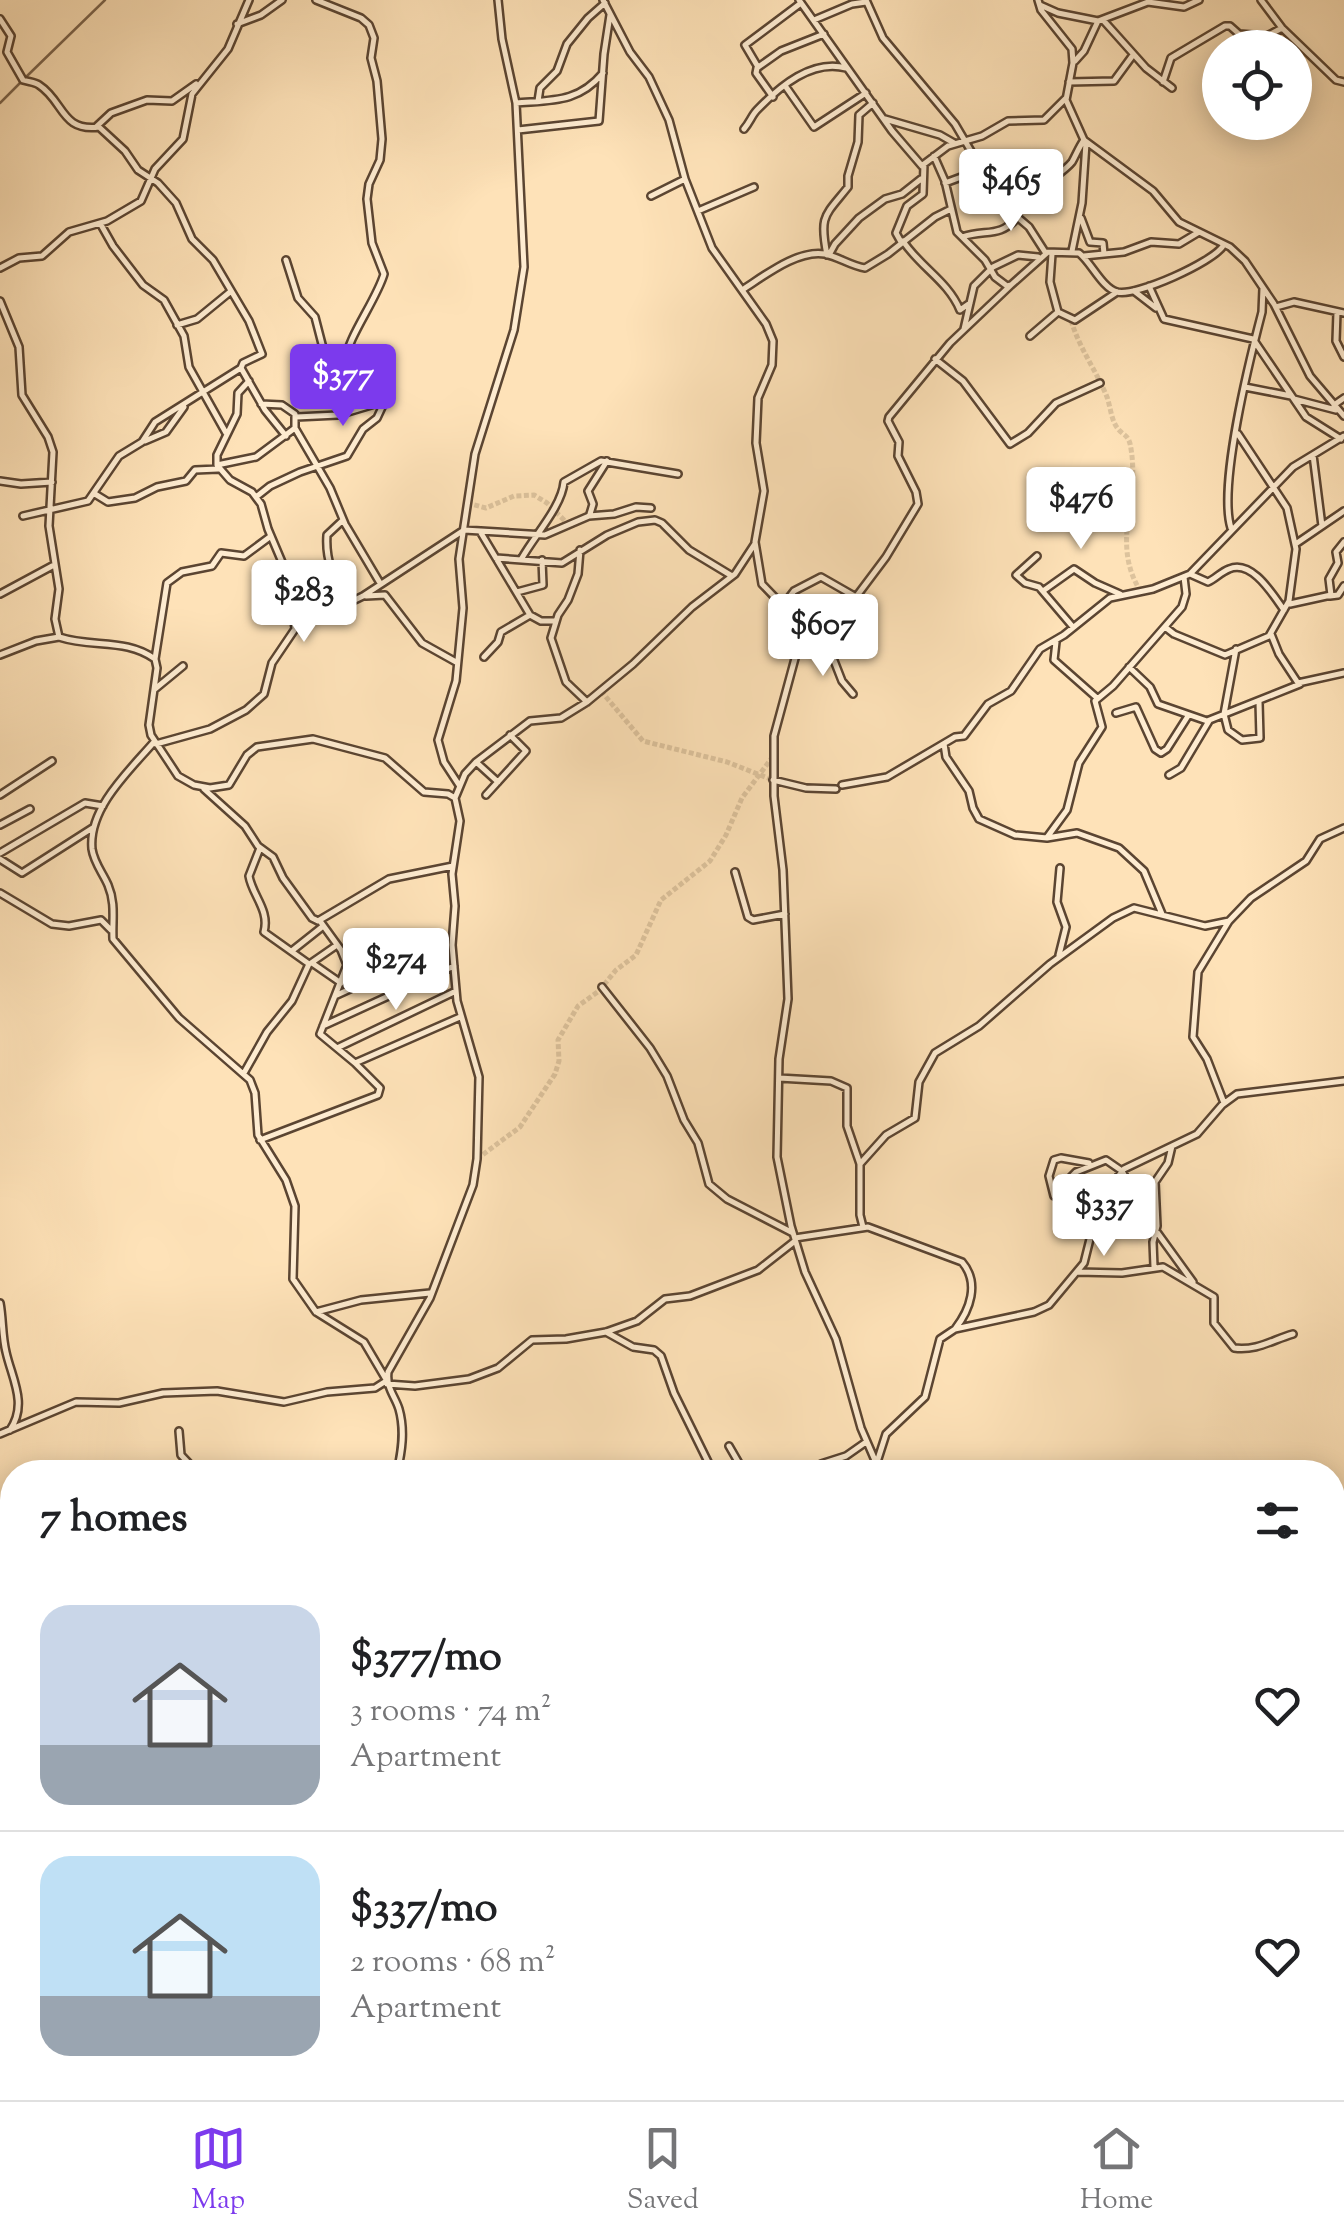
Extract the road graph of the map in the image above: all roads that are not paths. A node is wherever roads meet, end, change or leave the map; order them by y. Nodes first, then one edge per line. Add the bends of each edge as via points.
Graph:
1 (249, 0) edge
2 (282, 0) edge
3 (316, 0) edge
4 (498, 0) edge
5 (1199, 0) edge
6 (1261, 0) edge
7 (800, 1) edge
8 (866, 1) edge
9 (604, 2) edge
10 (1038, 2) edge
11 (1171, 2) edge
12 (611, 12) junction
13 (0, 18) edge
14 (814, 20) junction
15 (1100, 20) junction
16 (237, 24) junction
17 (1282, 28) junction
18 (824, 34) junction
19 (1133, 55) junction
20 (1073, 63) junction
21 (758, 67) junction
22 (849, 69) junction
23 (603, 73) junction
24 (199, 82) junction
25 (1069, 82) junction
26 (1164, 82) junction
27 (1344, 82) edge
28 (786, 86) junction
29 (1172, 88) dead end
30 (866, 93) junction
31 (1066, 96) junction
32 (773, 97) junction
33 (538, 102) junction
34 (516, 104) junction
35 (873, 104) junction
36 (883, 118) junction
37 (96, 127) junction
38 (744, 129) dead end
39 (518, 130) junction
40 (966, 139) junction
41 (1085, 142) junction
42 (954, 143) junction
43 (934, 155) junction
44 (923, 167) junction
45 (983, 168) junction
46 (151, 178) junction
47 (686, 178) junction
48 (922, 179) junction
49 (945, 183) junction
50 (754, 187) dead end
51 (651, 196) dead end
52 (1005, 207) junction
53 (951, 209) junction
54 (698, 212) junction
55 (1080, 215) junction
56 (1018, 218) junction
57 (100, 223) junction
58 (1199, 232) junction
59 (962, 237) junction
60 (902, 242) junction
61 (1223, 244) junction
62 (1072, 251) junction
63 (1104, 254) junction
64 (828, 255) junction
65 (1047, 255) junction
66 (1084, 256) junction
67 (286, 260) dead end
68 (0, 268) edge
69 (990, 270) junction
70 (1011, 285) junction
71 (1149, 286) junction
72 (1263, 286) junction
73 (742, 290) junction
74 (1134, 291) junction
75 (230, 292) junction
76 (1118, 292) junction
77 (0, 301) edge
78 (972, 301) junction
79 (1276, 306) junction
80 (1058, 312) junction
81 (1341, 313) edge
82 (1161, 314) junction
83 (177, 325) junction
84 (964, 329) junction
85 (1030, 336) dead end
86 (1255, 341) junction
87 (1344, 357) edge
88 (346, 360) junction
89 (935, 360) junction
90 (241, 368) junction
91 (248, 381) junction
92 (1100, 383) dead end
93 (1245, 387) junction
94 (201, 392) junction
95 (1293, 397) junction
96 (1344, 398) edge
97 (188, 402) junction
98 (384, 403) junction
99 (261, 404) junction
100 (1339, 410) edge
101 (296, 417) junction
102 (295, 428) junction
103 (226, 433) junction
104 (1238, 434) junction
105 (286, 436) junction
106 (1342, 438) edge
107 (142, 442) junction
108 (1313, 455) junction
109 (607, 461) junction
110 (318, 465) junction
111 (217, 467) junction
112 (678, 474) dead end
113 (1, 482) edge
114 (52, 482) junction
115 (1273, 490) junction
116 (95, 494) junction
117 (256, 496) junction
118 (651, 508) dead end
119 (50, 510) junction
120 (1344, 512) edge
121 (23, 516) dead end
122 (588, 516) junction
123 (343, 520) junction
124 (1322, 526) junction
125 (464, 530) junction
126 (1232, 530) junction
127 (481, 533) junction
128 (270, 536) junction
129 (534, 536) junction
130 (755, 542) junction
131 (1344, 542) edge
132 (1295, 544) junction
133 (580, 550) junction
134 (1038, 556) dead end
135 (496, 558) junction
136 (522, 558) junction
137 (542, 560) junction
138 (54, 565) junction
139 (732, 576) junction
140 (1187, 576) junction
141 (380, 582) junction
142 (1344, 586) edge
143 (1043, 591) junction
144 (517, 592) junction
145 (0, 594) edge
146 (1123, 595) junction
147 (363, 596) junction
148 (1330, 596) junction
149 (856, 597) junction
150 (348, 603) junction
151 (784, 604) junction
152 (1285, 608) junction
153 (530, 615) junction
154 (556, 622) junction
155 (1165, 626) junction
156 (1073, 627) junction
157 (295, 629) junction
158 (1271, 634) junction
159 (60, 637) junction
160 (1058, 640) junction
161 (804, 646) junction
162 (1236, 649) junction
163 (0, 655) edge
164 (797, 656) junction
165 (484, 657) dead end
166 (155, 659) junction
167 (458, 662) junction
168 (183, 666) dead end
169 (1129, 667) junction
170 (1344, 674) edge
171 (1300, 684) junction
172 (155, 689) junction
173 (853, 694) dead end
174 (1097, 698) junction
175 (587, 702) junction
176 (1259, 702) junction
177 (1116, 714) dead end
178 (1224, 714) junction
179 (1188, 716) junction
180 (1209, 721) junction
181 (510, 735) junction
182 (155, 743) junction
183 (944, 744) junction
184 (52, 761) dead end
185 (476, 762) junction
186 (1169, 775) dead end
187 (773, 780) junction
188 (498, 782) junction
189 (460, 785) junction
190 (202, 787) junction
191 (0, 794) edge
192 (486, 795) dead end
193 (456, 798) junction
194 (104, 807) junction
195 (30, 809) dead end
196 (0, 825) edge
197 (94, 827) junction
198 (1344, 828) edge
199 (1047, 838) junction
200 (260, 848) junction
201 (0, 856) edge
202 (453, 866) junction
203 (1060, 868) dead end
204 (735, 872) dead end
205 (0, 893) edge
206 (785, 914) junction
207 (1164, 916) junction
208 (1228, 921) junction
209 (321, 924) junction
210 (113, 933) junction
211 (337, 945) junction
212 (292, 951) junction
213 (1058, 958) junction
214 (310, 963) junction
215 (454, 966) junction
216 (430, 978) junction
217 (342, 983) junction
218 (602, 987) dead end
219 (456, 992) junction
220 (337, 995) junction
221 (461, 1017) junction
222 (323, 1026) junction
223 (336, 1048) junction
224 (355, 1064) junction
225 (244, 1073) junction
226 (778, 1078) junction
227 (1344, 1081) edge
228 (1224, 1103) junction
229 (260, 1140) junction
230 (1172, 1146) junction
231 (860, 1164) junction
232 (1092, 1164) junction
233 (1122, 1171) junction
234 (1054, 1196) dead end
235 (863, 1226) junction
236 (1093, 1230) junction
237 (1157, 1230) junction
238 (794, 1237) junction
239 (1154, 1267) junction
240 (1077, 1272) junction
241 (1195, 1284) junction
242 (432, 1292) junction
243 (0, 1303) edge
244 (316, 1312) junction
245 (955, 1330) junction
246 (606, 1332) junction
247 (1293, 1334) dead end
248 (387, 1382) junction
249 (179, 1432) dead end
250 (4, 1434) edge
251 (866, 1442) junction
252 (729, 1446) dead end
253 (185, 1460) edge
254 (401, 1460) edge
255 (707, 1460) edge
256 (737, 1460) edge
257 (834, 1460) edge
258 (876, 1460) edge
259 (878, 1460) edge

1 - 16 street
2 - 16 street
3 - 88 street via 369,25 381,117 381,154 367,194 372,244 384,274
4 - 34 street
5 - 11 street via 1184,7
6 - 17 street
7 - 14 street
7 - 21 street via 745,45
8 - 14 street
8 - 40 street via 883,38
9 - 12 street
9 - 33 street via 567,44
10 - 15 street
10 - 20 street via 1070,45
11 - 15 street via 1133,6
12 - 23 street
12 - 47 street via 669,120
13 - 37 street via 21,78 41,86 79,127
14 - 18 street
15 - 19 street
15 - 20 street
16 - 24 street via 228,49
17 - 26 street via 1268,36 1225,26 1172,57
17 - 27 street
18 - 21 street
18 - 22 street
19 - 25 street via 1114,81
19 - 26 street
20 - 25 street
21 - 32 street
22 - 28 street via 820,66
22 - 30 street
23 - 33 street via 569,99
23 - 39 street via 600,120
24 - 37 street via 176,100 142,101
24 - 46 street via 183,139
25 - 31 street
26 - 29 street
28 - 30 street via 814,127
28 - 32 street
30 - 35 street
31 - 40 street via 1043,120 1008,121
31 - 41 street
32 - 38 street
33 - 34 street
34 - 39 street
35 - 36 street
35 - 64 street via 858,115 848,187 826,212
36 - 42 street
36 - 44 street
37 - 46 street
39 - 125 street via 524,267 514,330 475,454
40 - 42 street
40 - 45 street
41 - 52 street via 1068,166
41 - 55 street
41 - 58 street
42 - 43 street
43 - 44 street
43 - 49 street
44 - 48 street
45 - 49 street
45 - 52 street
46 - 57 street via 141,202
46 - 75 street via 176,203
47 - 51 street
47 - 54 street
48 - 60 street via 922,194 906,206 896,233
48 - 64 street via 859,218
49 - 53 street
50 - 54 street
52 - 56 street
53 - 59 street
53 - 60 street
54 - 73 street via 713,250
55 - 62 street
55 - 63 street via 1090,242 1103,243
56 - 59 street via 1002,232
56 - 65 street
57 - 68 street via 69,232 42,256
57 - 83 street
58 - 61 street
58 - 63 street via 1179,244 1154,241
59 - 69 street
60 - 64 street via 865,268
60 - 78 street via 939,277 960,310
61 - 71 street via 1211,258
61 - 72 street
62 - 65 street
62 - 66 street
63 - 66 street
64 - 73 street via 796,260
65 - 69 street via 1020,254
65 - 70 street
65 - 80 street
66 - 76 street
67 - 88 street via 298,298 315,316 322,346 339,350
69 - 70 street
69 - 78 street via 975,284
70 - 84 street
71 - 74 street
71 - 82 street
72 - 79 street
72 - 86 street
73 - 130 street via 774,346 758,398 764,491
74 - 76 street
74 - 82 street
75 - 83 street via 197,319
75 - 90 street via 262,352
76 - 80 street via 1074,320
77 - 114 street via 19,346 22,395 51,445
78 - 84 street
79 - 81 street via 1294,302
79 - 100 street via 1310,376
80 - 85 street
81 - 87 street via 1336,341
82 - 86 street
83 - 94 street
84 - 89 street
86 - 93 street
86 - 95 street
88 - 98 street via 384,395
89 - 92 street via 963,382 1010,444 1055,403
89 - 149 street via 888,420 918,504
90 - 91 street
90 - 94 street
91 - 99 street
91 - 103 street
93 - 95 street
93 - 104 street
94 - 97 street
94 - 103 street
95 - 100 street
95 - 106 street via 1306,418
96 - 100 street
97 - 107 street via 155,422
97 - 107 street via 166,432
98 - 101 street
98 - 110 street via 350,452
99 - 101 street via 289,408
99 - 105 street
101 - 102 street
102 - 105 street
102 - 110 street
103 - 111 street
104 - 115 street
104 - 126 street via 1226,509
105 - 111 street via 256,457
106 - 108 street
107 - 116 street via 119,456
108 - 115 street
108 - 124 street
109 - 112 street
109 - 122 street via 589,488 594,510
109 - 129 street via 564,482 550,519
110 - 117 street
110 - 123 street
111 - 116 street via 197,469 186,481 130,500 108,502
111 - 117 street
113 - 114 street
114 - 119 street
115 - 126 street
115 - 132 street via 1289,512
116 - 119 street
117 - 128 street
118 - 122 street
119 - 121 street
119 - 138 street
120 - 124 street
122 - 129 street
123 - 141 street
123 - 150 street via 327,535 327,560
124 - 132 street
125 - 127 street
125 - 141 street
125 - 167 street
126 - 140 street
127 - 129 street
127 - 135 street
128 - 157 street via 290,581
128 - 166 street via 244,556 221,553 212,566 170,580
129 - 136 street
130 - 139 street
130 - 151 street via 763,586
131 - 148 street via 1336,552
132 - 152 street
133 - 137 street via 560,563
133 - 139 street via 638,522 658,521
133 - 154 street via 577,577
134 - 143 street via 1016,574
135 - 136 street
135 - 144 street
136 - 137 street
137 - 144 street via 544,585
138 - 145 street
138 - 159 street
139 - 175 street
140 - 146 street
140 - 152 street via 1208,582 1230,568 1243,569
140 - 155 street via 1184,604
141 - 147 street
142 - 148 street
143 - 146 street via 1076,569
143 - 156 street
144 - 153 street
146 - 156 street via 1105,600
147 - 150 street
147 - 167 street via 385,595 422,643
148 - 152 street
149 - 151 street via 821,577
149 - 161 street
150 - 157 street
151 - 164 street
152 - 158 street
153 - 154 street
153 - 165 street via 501,632
154 - 175 street via 552,645 563,676
155 - 162 street via 1219,654
155 - 169 street
156 - 160 street
157 - 182 street via 272,663 265,692 250,707 210,729
158 - 162 street
158 - 171 street
159 - 163 street
159 - 166 street via 128,644
160 - 174 street via 1054,660
160 - 183 street via 1036,653 1010,691 988,704 965,735
161 - 164 street
161 - 173 street via 833,658
162 - 178 street
164 - 187 street via 775,725
166 - 172 street
167 - 189 street via 438,740
168 - 172 street
169 - 174 street
169 - 179 street via 1158,704
170 - 171 street
171 - 176 street
172 - 182 street via 148,724
174 - 199 street via 1102,727 1079,763 1068,810
175 - 181 street via 561,718 533,719
176 - 178 street
176 - 178 street via 1258,740 1234,736
177 - 179 street via 1136,706 1160,752
178 - 180 street
179 - 180 street
180 - 186 street via 1181,768
181 - 185 street
181 - 188 street via 526,751
182 - 190 street via 178,776
182 - 194 street
183 - 187 street via 887,777 839,788
183 - 199 street via 980,819 1015,835
184 - 191 street
185 - 188 street
185 - 189 street
187 - 206 street
188 - 192 street
189 - 193 street
190 - 193 street via 228,785 257,746 313,739 385,758 424,792
190 - 200 street
193 - 202 street via 460,821
194 - 197 street
194 - 201 street via 85,803
195 - 196 street
197 - 201 street via 22,873
197 - 210 street via 92,853 115,908
198 - 208 street via 1320,839 1306,861 1260,890
199 - 207 street via 1077,832 1119,848 1144,872
200 - 209 street
200 - 212 street via 248,876 261,901 264,933
202 - 209 street via 389,880
202 - 215 street
203 - 213 street via 1056,892 1066,926
204 - 206 street via 748,918
205 - 210 street via 52,924 101,920
206 - 226 street via 788,1010
207 - 208 street via 1205,926
207 - 213 street via 1131,908
208 - 228 street via 1198,972 1192,1026
209 - 211 street
209 - 212 street
210 - 225 street via 179,1018
211 - 214 street
211 - 217 street via 347,965
212 - 214 street
213 - 231 street via 932,1056 919,1082 914,1118 886,1135
214 - 217 street
214 - 225 street
215 - 216 street
215 - 219 street
216 - 220 street via 424,954
216 - 222 street
217 - 220 street
218 - 238 street via 656,1057 710,1184
219 - 221 street
219 - 223 street
220 - 222 street
221 - 224 street
221 - 242 street via 479,1077 477,1159
222 - 223 street via 321,1036
223 - 224 street
224 - 229 street via 380,1088 378,1095
225 - 229 street via 254,1093
226 - 231 street via 844,1085
226 - 238 street via 776,1157
227 - 228 street via 1240,1092
228 - 230 street via 1198,1133
229 - 244 street via 293,1198 293,1279
230 - 233 street
230 - 237 street via 1155,1182
231 - 235 street
232 - 233 street via 1106,1160
232 - 234 street via 1054,1160
232 - 236 street via 1072,1175 1070,1192
233 - 236 street
233 - 237 street
235 - 238 street
235 - 245 street via 967,1266 972,1292
236 - 240 street
237 - 239 street
237 - 241 street
238 - 246 street via 758,1270 666,1300
238 - 251 street via 843,1358
239 - 240 street
239 - 241 street
240 - 245 street via 1040,1310
241 - 247 street via 1214,1296 1214,1323 1234,1348 1257,1349
242 - 244 street
242 - 248 street
243 - 250 street via 18,1393 17,1415
244 - 248 street via 361,1338
245 - 259 street via 940,1338 926,1397 886,1434
246 - 248 street via 532,1340 498,1368 470,1379 415,1386
246 - 255 street via 661,1356
248 - 250 street via 284,1402 217,1391 76,1402
248 - 254 street via 399,1408
249 - 253 street
251 - 257 street
251 - 258 street
252 - 256 street

